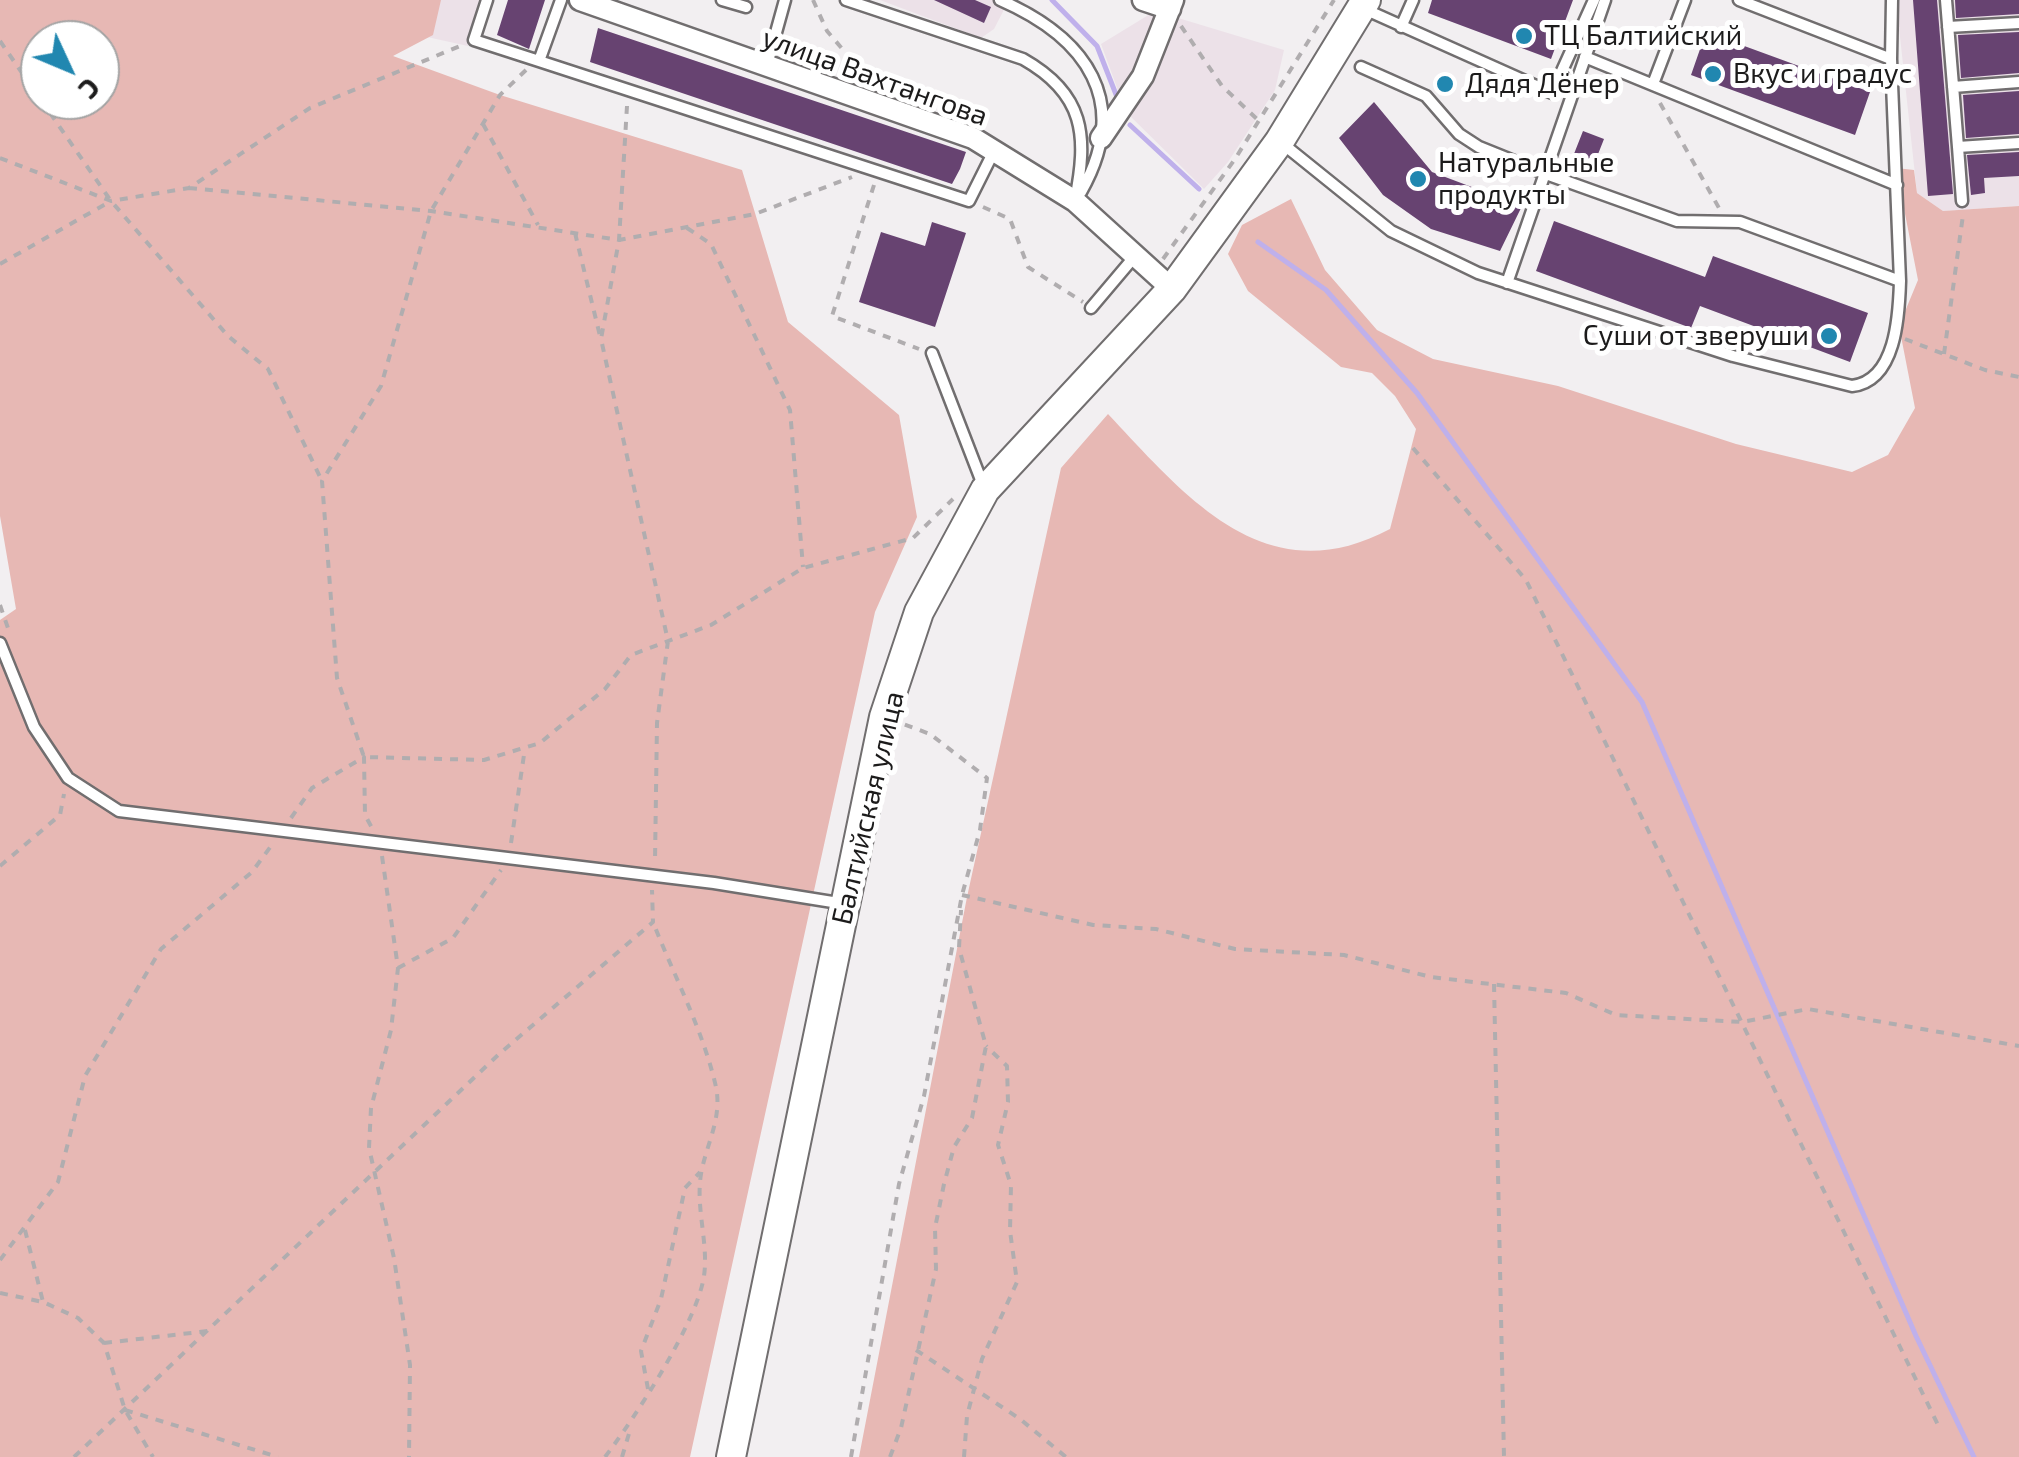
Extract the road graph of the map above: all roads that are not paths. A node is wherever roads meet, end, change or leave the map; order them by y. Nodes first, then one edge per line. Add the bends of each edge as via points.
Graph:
1 (487, 0) edge
2 (560, 0) edge
3 (580, 0) edge
4 (722, 0) edge
5 (786, 0) edge
6 (846, 0) edge
7 (1000, 0) edge
8 (1143, 0) edge
9 (1413, 0) edge
10 (1594, 0) edge
11 (1605, 0) edge
12 (1686, 0) edge
13 (1739, 0) edge
14 (1892, 0) edge
15 (1946, 0) edge
16 (1354, 3) edge
17 (1172, 5) edge
18 (746, 8) dead end
19 (2019, 24) edge
20 (1401, 27) junction
21 (1948, 27) junction
22 (1585, 57) junction
23 (1891, 59) junction
24 (540, 62) junction
25 (767, 65) junction
26 (1361, 67) dead end
27 (1650, 82) junction
28 (2019, 82) edge
29 (1953, 87) junction
30 (1101, 138) junction
31 (1279, 142) junction
32 (2019, 143) edge
33 (1958, 147) junction
34 (994, 151) junction
35 (1546, 174) junction
36 (1896, 186) junction
37 (1075, 201) junction
38 (1962, 201) road end
39 (1136, 256) junction
40 (1163, 280) junction
41 (1900, 281) junction
42 (1508, 283) junction
43 (1090, 308) road end
44 (932, 353) road end
45 (981, 480) junction
46 (6, 641) edge
47 (846, 904) junction
48 (730, 1457) edge

1 - 24 lane via 474,40
2 - 24 lane
3 - 25 street, улица Вахтангова
4 - 18 lane
5 - 25 lane
6 - 37 lane via 1041,70 1060,87 1081,127 1085,151
7 - 30 lane via 1087,63 1104,104
8 - 17 street
9 - 20 lane
10 - 20 lane via 1552,93
11 - 22 lane
12 - 27 lane
13 - 23 lane
14 - 23 lane
15 - 21 lane
16 - 20 lane
16 - 31 main road, Балтийская улица
17 - 30 street via 1143,76
19 - 21 lane
21 - 29 lane
22 - 27 lane
22 - 35 lane
23 - 36 lane
24 - 34 lane via 970,201
25 - 34 street, улица Вахтангова
26 - 35 lane via 1426,96 1479,147
27 - 36 lane
28 - 29 lane
29 - 33 lane
30 - 37 lane
31 - 40 main road, Балтийская улица
31 - 42 lane via 1391,232
32 - 33 lane
33 - 38 lane
34 - 37 street, улица Вахтангова
35 - 41 lane via 1677,221 1740,222
35 - 42 lane
36 - 41 lane
37 - 39 street, улица Вахтангова
39 - 40 street, улица Вахтангова
39 - 43 lane
40 - 45 main road, Балтийская улица
41 - 42 lane via 1893,334 1876,377 1852,386 1733,356
44 - 45 lane
45 - 47 main road, Балтийская улица via 919,612 884,717
46 - 47 lane via 34,727 68,778 119,811
47 - 48 main road, Балтийская улица

